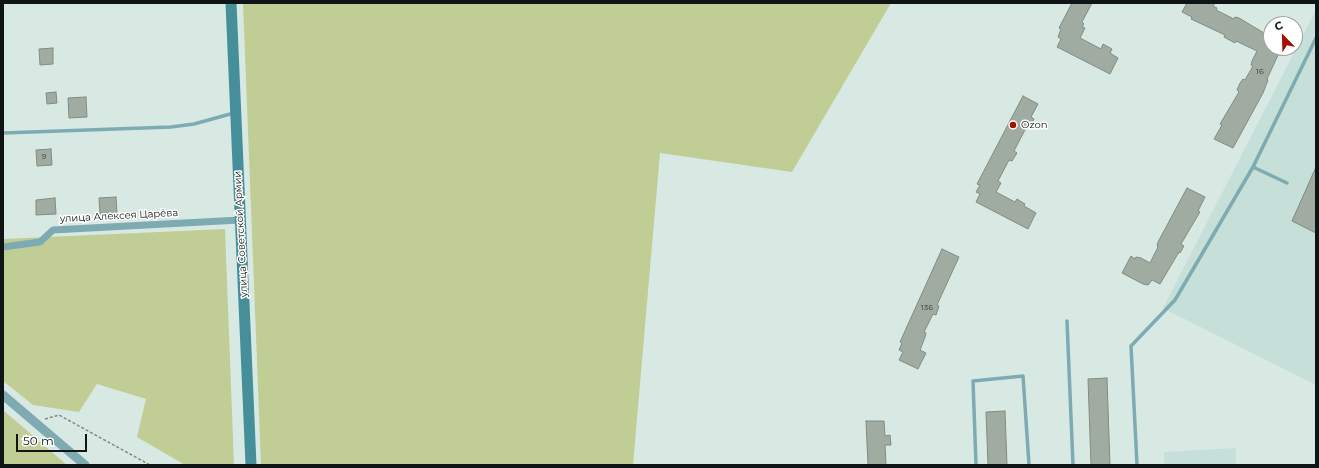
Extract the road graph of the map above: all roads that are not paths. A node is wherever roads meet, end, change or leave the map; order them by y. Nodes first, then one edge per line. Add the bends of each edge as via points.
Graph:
1 (231, 3) edge
2 (1316, 38) edge
3 (235, 112) junction
4 (3, 133) edge
5 (1253, 167) junction
6 (1287, 183) dead end
7 (240, 220) junction
8 (3, 247) edge
9 (1067, 321) dead end
10 (3, 395) edge
11 (85, 465) edge
12 (251, 465) edge
13 (976, 465) edge
14 (1029, 465) edge
15 (1073, 465) edge
16 (1137, 465) edge

1 - 3 main road, улица Советской Армии
2 - 5 lane
3 - 4 lane via 194,124 171,127
3 - 7 main road, улица Советской Армии
5 - 6 lane
5 - 16 lane via 1175,300 1131,346
7 - 8 street, улица Алексея Царёва via 53,230 40,242
7 - 12 main road, улица Советской Армии
9 - 15 lane
10 - 11 street
13 - 14 lane via 972,381 1023,376

